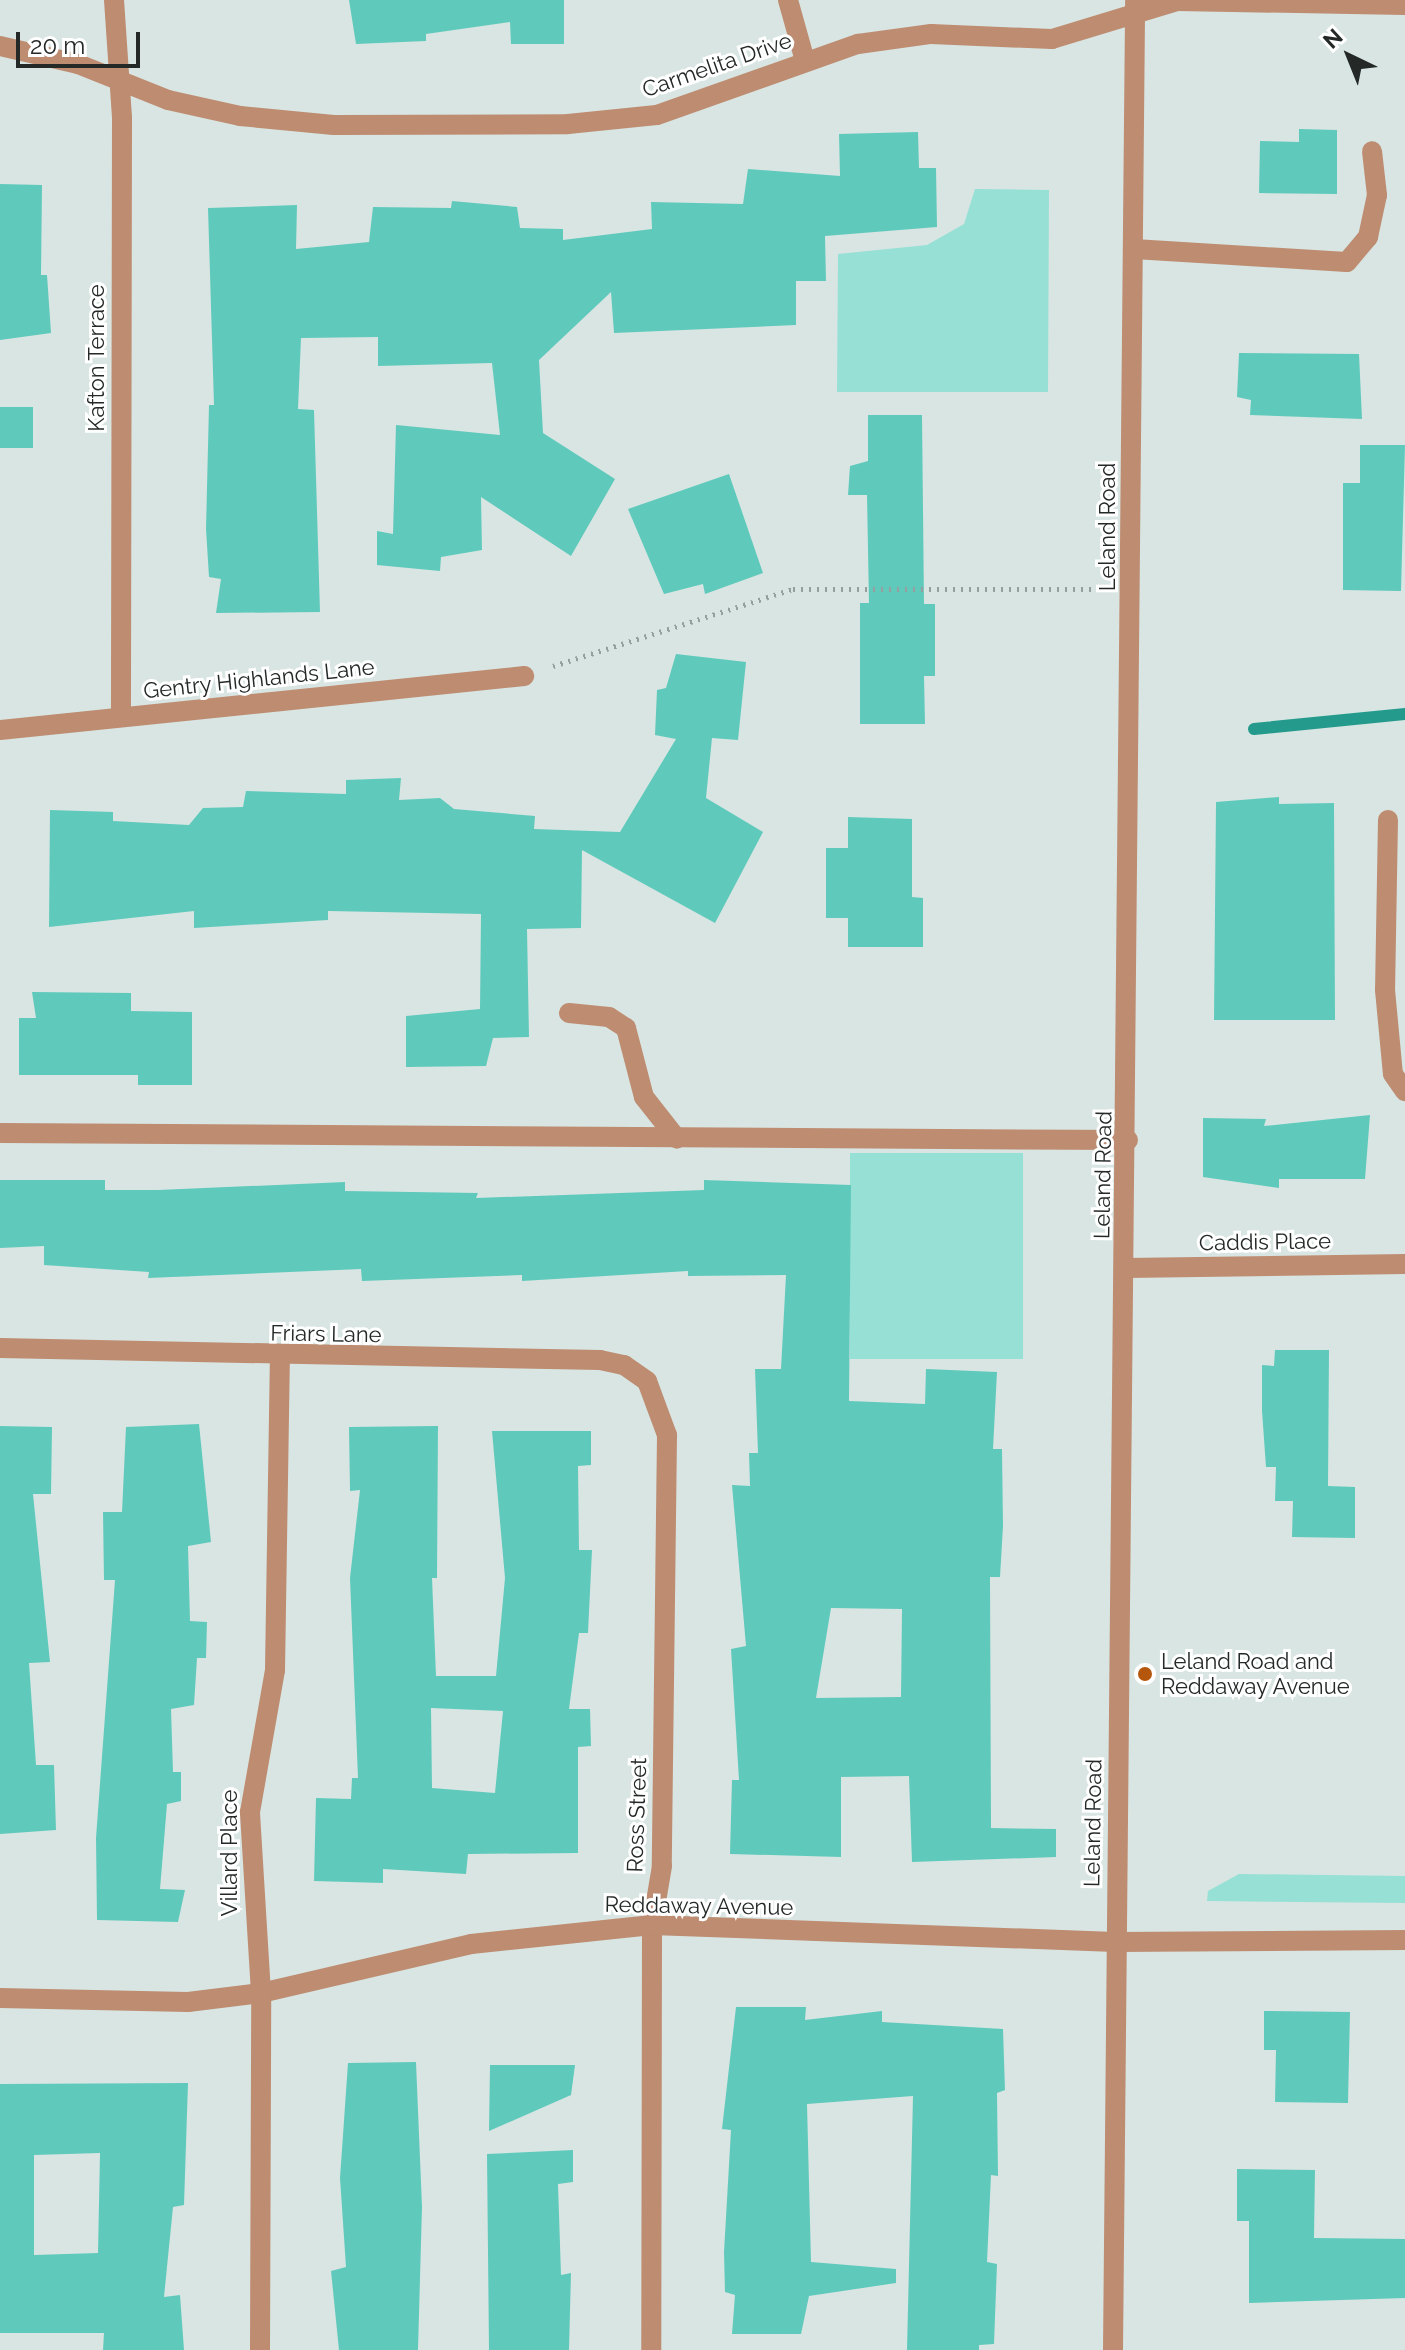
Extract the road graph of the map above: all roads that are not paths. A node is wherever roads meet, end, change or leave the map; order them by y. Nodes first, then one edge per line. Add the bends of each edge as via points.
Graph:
1 (114, 0) edge
2 (788, 0) edge
3 (1405, 5) edge
4 (1135, 7) edge
5 (0, 46) edge
6 (805, 61) junction
7 (121, 83) junction
8 (1372, 151) dead end
9 (1134, 249) junction
10 (524, 676) road end
11 (121, 717) junction
12 (0, 730) edge
13 (1388, 820) dead end
14 (569, 1013) dead end
15 (1405, 1091) edge
16 (0, 1133) edge
17 (677, 1139) junction
18 (1128, 1140) junction
19 (1405, 1264) edge
20 (1126, 1268) junction
21 (0, 1348) edge
22 (280, 1358) junction
23 (647, 1381) joint
24 (652, 1925) junction
25 (1405, 1940) edge
26 (1115, 1942) junction
27 (261, 1993) junction
28 (0, 1998) edge
29 (260, 2350) edge
30 (651, 2350) edge
31 (1113, 2350) edge

1 - 7 street, Kafton Terrace
2 - 6 street
3 - 4 street, Carmelita Drive via 1177,1
4 - 6 street, Carmelita Drive via 1052,39 931,34 858,44
4 - 9 street, Leland Road
5 - 7 street, Carmelita Drive via 78,64
6 - 7 street, Carmelita Drive via 657,115 568,124 271,119 168,100
7 - 11 street, Kafton Terrace
8 - 9 street via 1377,195 1368,237 1347,262
9 - 18 street, Leland Road
10 - 11 street, Gentry Highlands Lane
11 - 12 street, Gentry Highlands Lane
13 - 15 street via 1385,990 1393,1074
14 - 17 street via 609,1017 626,1028 644,1097
16 - 17 street
17 - 18 street
18 - 20 street, Leland Road
19 - 20 street, Caddis Place
20 - 26 street, Leland Road
21 - 22 street, Friars Lane
22 - 23 street, Friars Lane via 600,1360 624,1365
22 - 27 street, Villard Place via 275,1670 250,1812
23 - 24 street, Ross Street via 667,1435 662,1866
24 - 26 street, Reddaway Avenue
24 - 27 street, Reddaway Avenue via 471,1944
24 - 30 street, Ross Street
25 - 26 street, Reddaway Avenue
26 - 31 street, Leland Road
27 - 28 street, Reddaway Avenue via 188,2002
27 - 29 street, Villard Place

